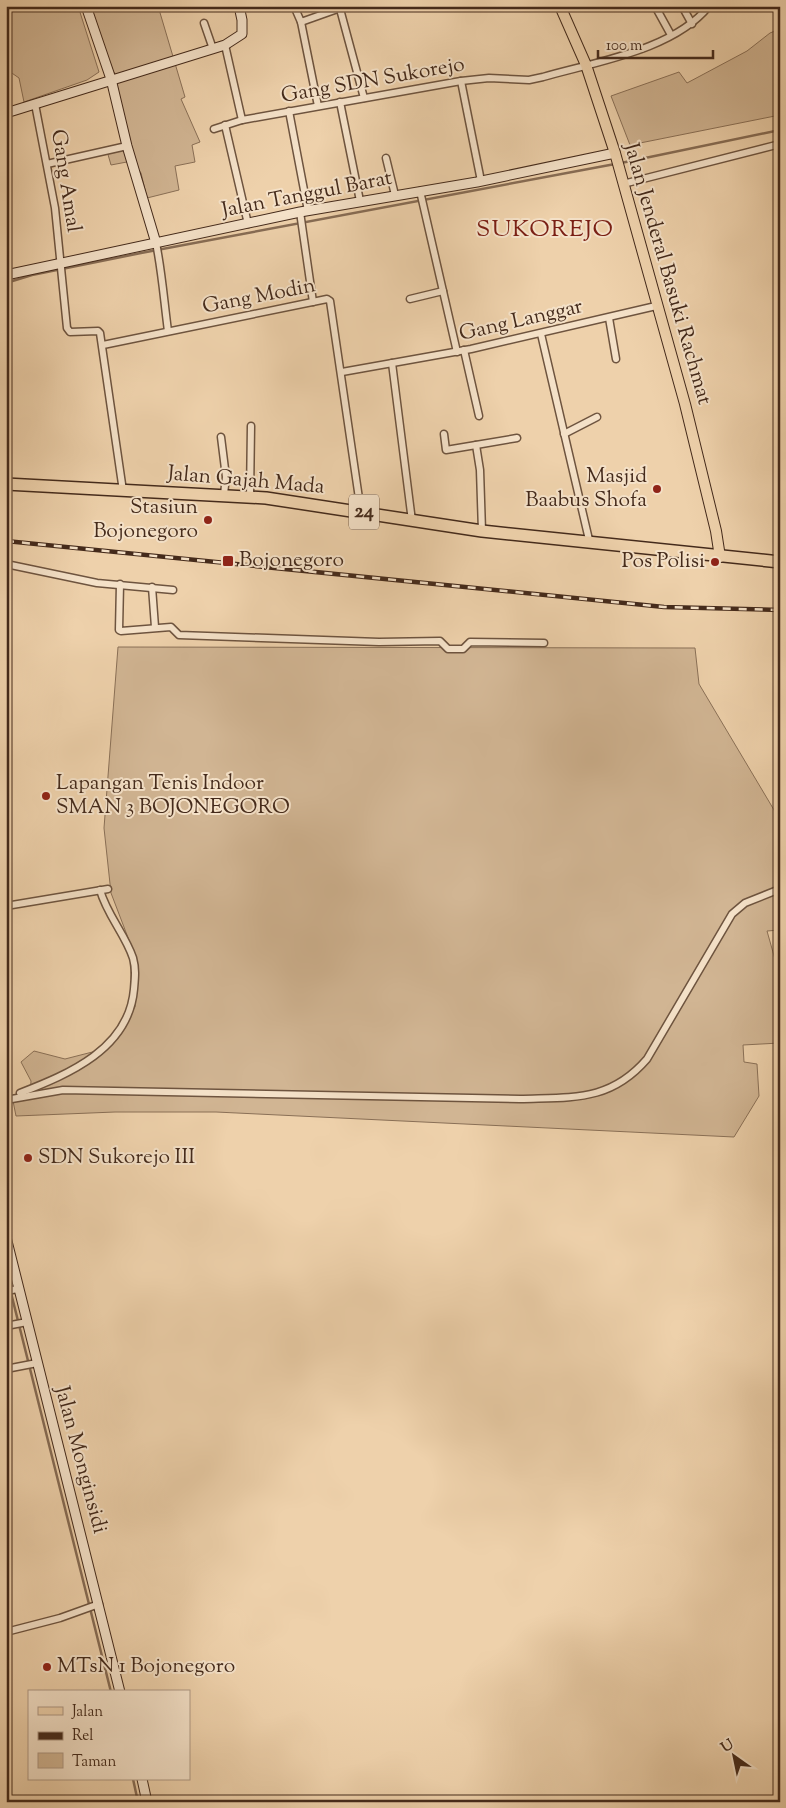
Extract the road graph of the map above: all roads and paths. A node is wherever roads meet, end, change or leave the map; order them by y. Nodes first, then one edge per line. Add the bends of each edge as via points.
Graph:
1 (86, 6) edge
2 (238, 6) edge
3 (294, 6) edge
4 (560, 6) edge
5 (655, 6) edge
6 (682, 6) edge
7 (709, 6) edge
8 (343, 8) edge
9 (302, 22) junction
10 (204, 23) dead end
11 (692, 24) junction
12 (671, 35) junction
13 (225, 45) junction
14 (213, 49) junction
15 (586, 65) junction
16 (111, 79) junction
17 (461, 82) junction
18 (364, 98) junction
19 (340, 102) junction
20 (35, 104) junction
21 (318, 106) junction
22 (290, 110) junction
23 (6, 113) edge
24 (242, 120) junction
25 (225, 125) junction
26 (214, 129) dead end
27 (780, 144) edge
28 (127, 146) junction
29 (615, 154) junction
30 (386, 158) dead end
31 (47, 164) junction
32 (481, 181) junction
33 (623, 184) junction
34 (395, 195) junction
35 (421, 196) junction
36 (360, 201) junction
37 (303, 214) junction
38 (248, 224) junction
39 (156, 243) junction
40 (61, 266) junction
41 (6, 275) edge
42 (443, 291) junction
43 (410, 299) dead end
44 (313, 302) junction
45 (656, 306) junction
46 (609, 318) junction
47 (168, 331) junction
48 (541, 334) junction
49 (102, 345) junction
50 (464, 350) junction
51 (456, 352) junction
52 (616, 359) dead end
53 (392, 363) junction
54 (342, 372) junction
55 (479, 416) dead end
56 (597, 417) dead end
57 (251, 426) dead end
58 (444, 434) dead end
59 (564, 434) junction
60 (221, 437) dead end
61 (517, 438) dead end
62 (476, 445) junction
63 (6, 484) edge
64 (123, 490) junction
65 (224, 494) junction
66 (250, 496) junction
67 (360, 512) junction
68 (412, 521) junction
69 (482, 531) junction
70 (590, 544) junction
71 (720, 557) junction
72 (780, 562) edge
73 (6, 564) edge
74 (120, 584) junction
75 (152, 588) junction
76 (173, 590) dead end
77 (155, 628) junction
78 (544, 643) dead end
79 (108, 889) dead end
80 (780, 889) edge
81 (100, 890) junction
82 (6, 906) edge
83 (6, 1100) edge
84 (6, 1237) edge
85 (8, 1259) edge
86 (11, 1290) edge
87 (22, 1323) junction
88 (6, 1326) edge
89 (33, 1364) junction
90 (6, 1370) edge
91 (97, 1604) junction
92 (6, 1632) edge
93 (119, 1690) edge
94 (142, 1780) edge
95 (148, 1802) edge

1 - 16 street
2 - 13 street via 242,34
3 - 9 street
4 - 15 main road, Jalan Jenderal Basuki Rachmat
5 - 12 street
6 - 11 street
7 - 11 street, Gang SDN Sukorejo
8 - 9 street
8 - 18 street
9 - 21 street
10 - 14 street
11 - 12 street, Gang SDN Sukorejo
12 - 15 street, Gang SDN Sukorejo
13 - 14 street
13 - 24 street
14 - 16 street
15 - 17 street, Gang SDN Sukorejo via 529,80 489,78
15 - 29 main road, Jalan Jenderal Basuki Rachmat
16 - 20 street
16 - 28 street
17 - 18 street, Gang SDN Sukorejo
17 - 32 street
18 - 19 street, Gang SDN Sukorejo
19 - 21 street, Gang SDN Sukorejo
19 - 36 street
20 - 23 street
20 - 31 street, Gang Amal
21 - 22 street, Gang SDN Sukorejo
22 - 24 street, Gang SDN Sukorejo
22 - 37 street
24 - 25 street, Gang SDN Sukorejo
25 - 26 street, Gang SDN Sukorejo
25 - 38 street
27 - 33 street
28 - 31 street
28 - 39 street
29 - 32 street, Jalan Tanggul Barat
29 - 33 main road, Jalan Jenderal Basuki Rachmat
30 - 34 street
31 - 40 street, Gang Amal
32 - 35 street, Jalan Tanggul Barat
33 - 45 main road, Jalan Jenderal Basuki Rachmat
34 - 35 street, Jalan Tanggul Barat
34 - 36 street, Jalan Tanggul Barat
35 - 42 street
36 - 37 street, Jalan Tanggul Barat
37 - 38 street, Jalan Tanggul Barat
37 - 44 street
38 - 39 street, Jalan Tanggul Barat
39 - 40 street, Jalan Tanggul Barat
39 - 47 street via 164,282 162,290
40 - 41 street, Jalan Tanggul Barat
40 - 49 street, Gang Amal via 68,331 99,331
42 - 43 street
42 - 51 street
44 - 47 street, Gang Modin
44 - 54 street, Gang Modin via 327,299 331,303
45 - 46 street, Gang Langgar
45 - 71 main road, Jalan Jenderal Basuki Rachmat via 684,404
46 - 48 street, Gang Langgar
46 - 52 street
47 - 49 street, Gang Modin
48 - 50 street, Gang Langgar
48 - 59 street
49 - 64 street
50 - 51 street, Gang Langgar
50 - 55 street
51 - 53 street, Gang Langgar
53 - 54 street, Gang Langgar
53 - 68 street
54 - 67 street, Gang Modin
56 - 59 street
57 - 66 street
58 - 62 street via 446,450
59 - 70 street
60 - 65 street via 226,477
61 - 62 street
62 - 69 street
63 - 64 highway, Jalan Gajah Mada / 24
64 - 65 highway, Jalan Gajah Mada / 24
65 - 66 highway, Jalan Gajah Mada / 24
66 - 67 highway, Jalan Gajah Mada / 24
67 - 68 highway, Jalan Gajah Mada / 24
68 - 69 highway, Jalan Gajah Mada / 24
69 - 70 highway, Jalan Gajah Mada / 24
70 - 71 highway, Jalan Gajah Mada / 24
71 - 72 highway, 24
73 - 74 street
74 - 75 street
74 - 77 street via 119,630
75 - 76 street
75 - 77 street
77 - 78 street via 173,628 179,635 444,645 448,649 466,645
79 - 81 street
80 - 83 street via 744,903 732,914 647,1059 633,1076 600,1092 520,1099 72,1090 47,1091
81 - 82 street
81 - 83 street via 136,972 133,1003 127,1017 116,1035 82,1065
84 - 85 street, Jalan Monginsidi
85 - 86 street, Jalan Monginsidi
86 - 87 street, Jalan Monginsidi
87 - 88 street
87 - 89 street, Jalan Monginsidi
89 - 90 street
89 - 91 street, Jalan Monginsidi
91 - 92 street
91 - 93 street, Jalan Monginsidi
94 - 95 street

